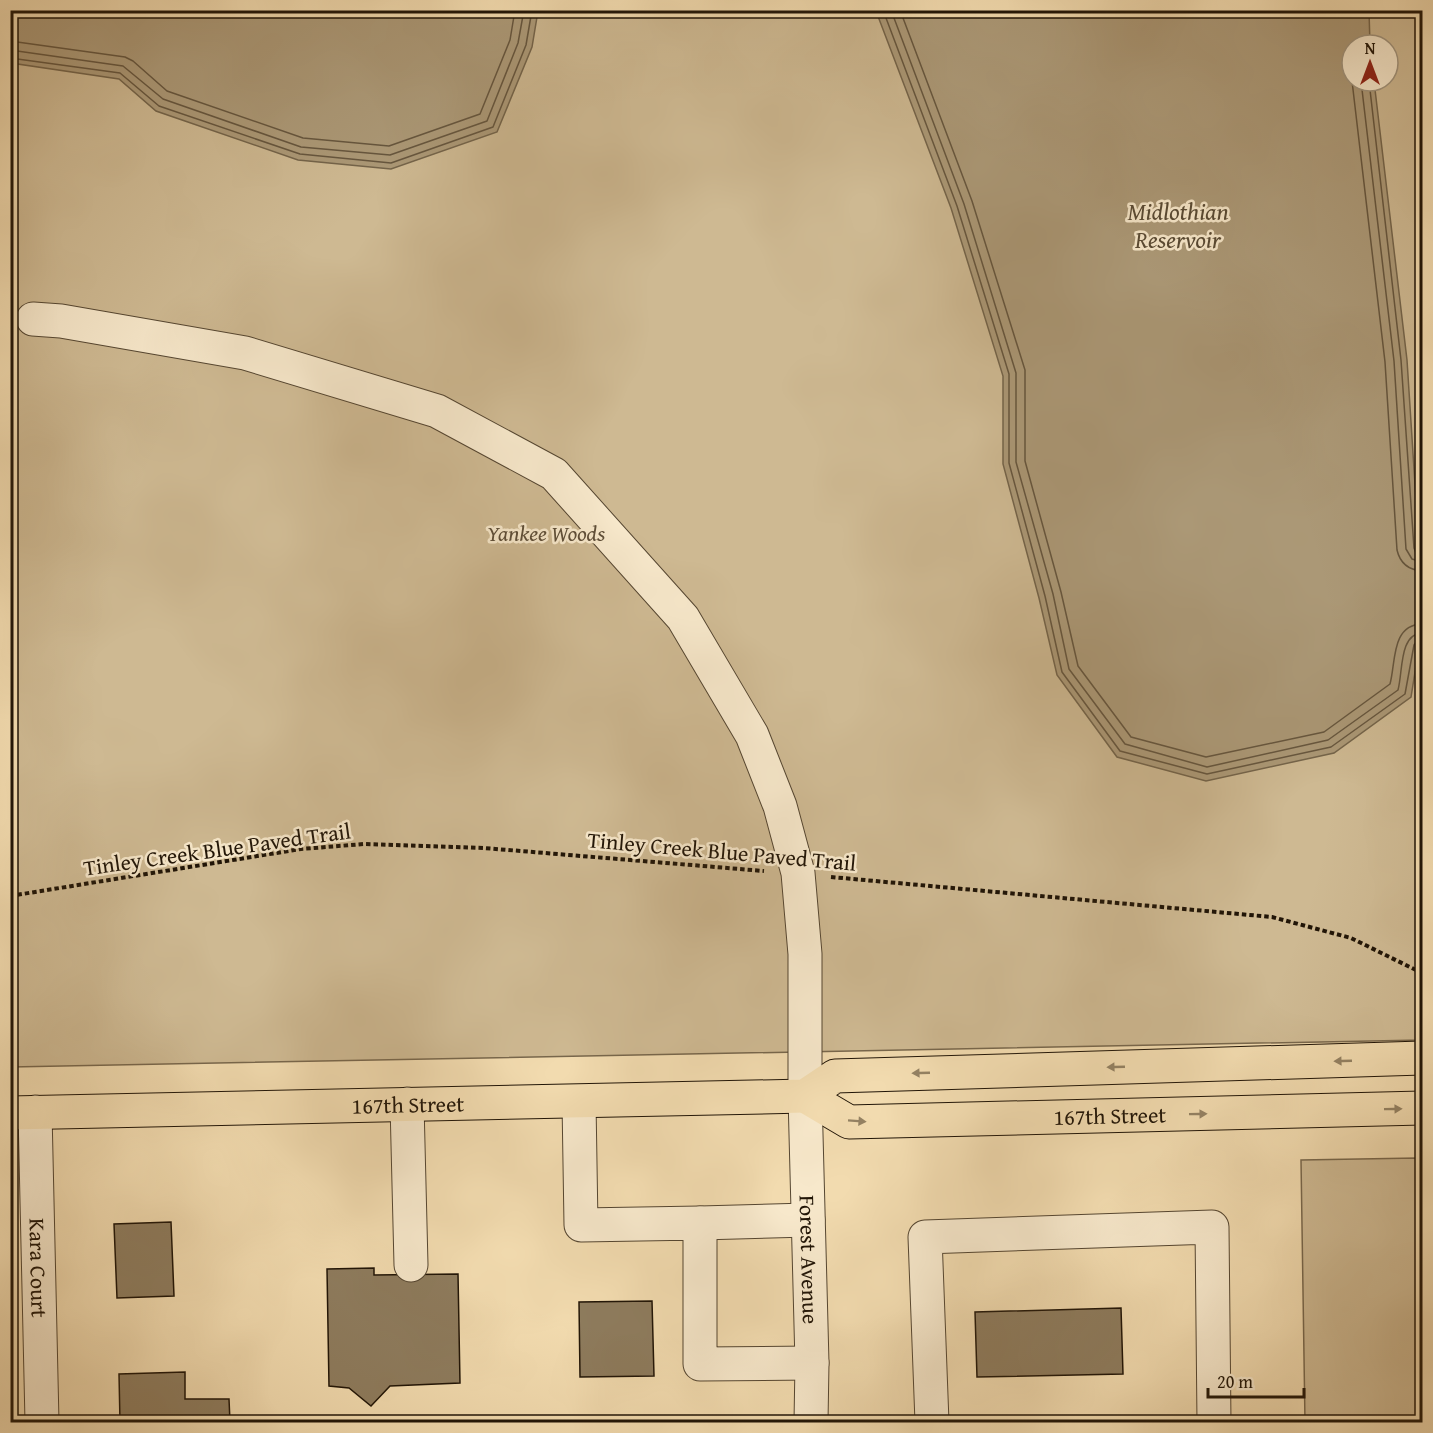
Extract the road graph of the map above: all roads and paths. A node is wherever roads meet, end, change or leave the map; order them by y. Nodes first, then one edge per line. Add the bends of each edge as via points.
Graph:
1 (33, 319) dead end
2 (798, 873) junction
3 (10, 896) edge
4 (1422, 973) edge
5 (1422, 1058) edge
6 (805, 1096) junction
7 (579, 1102) junction
8 (407, 1104) junction
9 (1422, 1108) edge
10 (23, 1112) edge
11 (808, 1220) junction
12 (700, 1223) junction
13 (411, 1265) dead end
14 (812, 1363) junction
15 (42, 1422) edge
16 (811, 1422) edge
17 (932, 1422) edge
18 (1214, 1422) edge

1 - 2 street, Forest Avenue via 245,353 437,411 554,474 683,618 761,754
2 - 3 path, Tinley Creek Blue Paved Trail via 484,848 364,844 289,850
2 - 4 path, Tinley Creek Blue Paved Trail via 1272,917 1351,938
2 - 6 street, Forest Avenue via 806,954
5 -> 6 main road via 835,1076
6 - 7 main road, 167th Street
6 -> 9 main road, 167th Street via 849,1122
6 - 11 street, Forest Avenue
7 - 8 main road, 167th Street
7 - 12 street via 581,1226
8 - 10 main road, 167th Street
8 - 13 street
10 - 15 street, Kara Court
11 - 12 street
11 - 14 street, Forest Avenue
12 - 14 street via 700,1364
14 - 16 street, Forest Avenue
17 - 18 street via 925,1237 1212,1227

